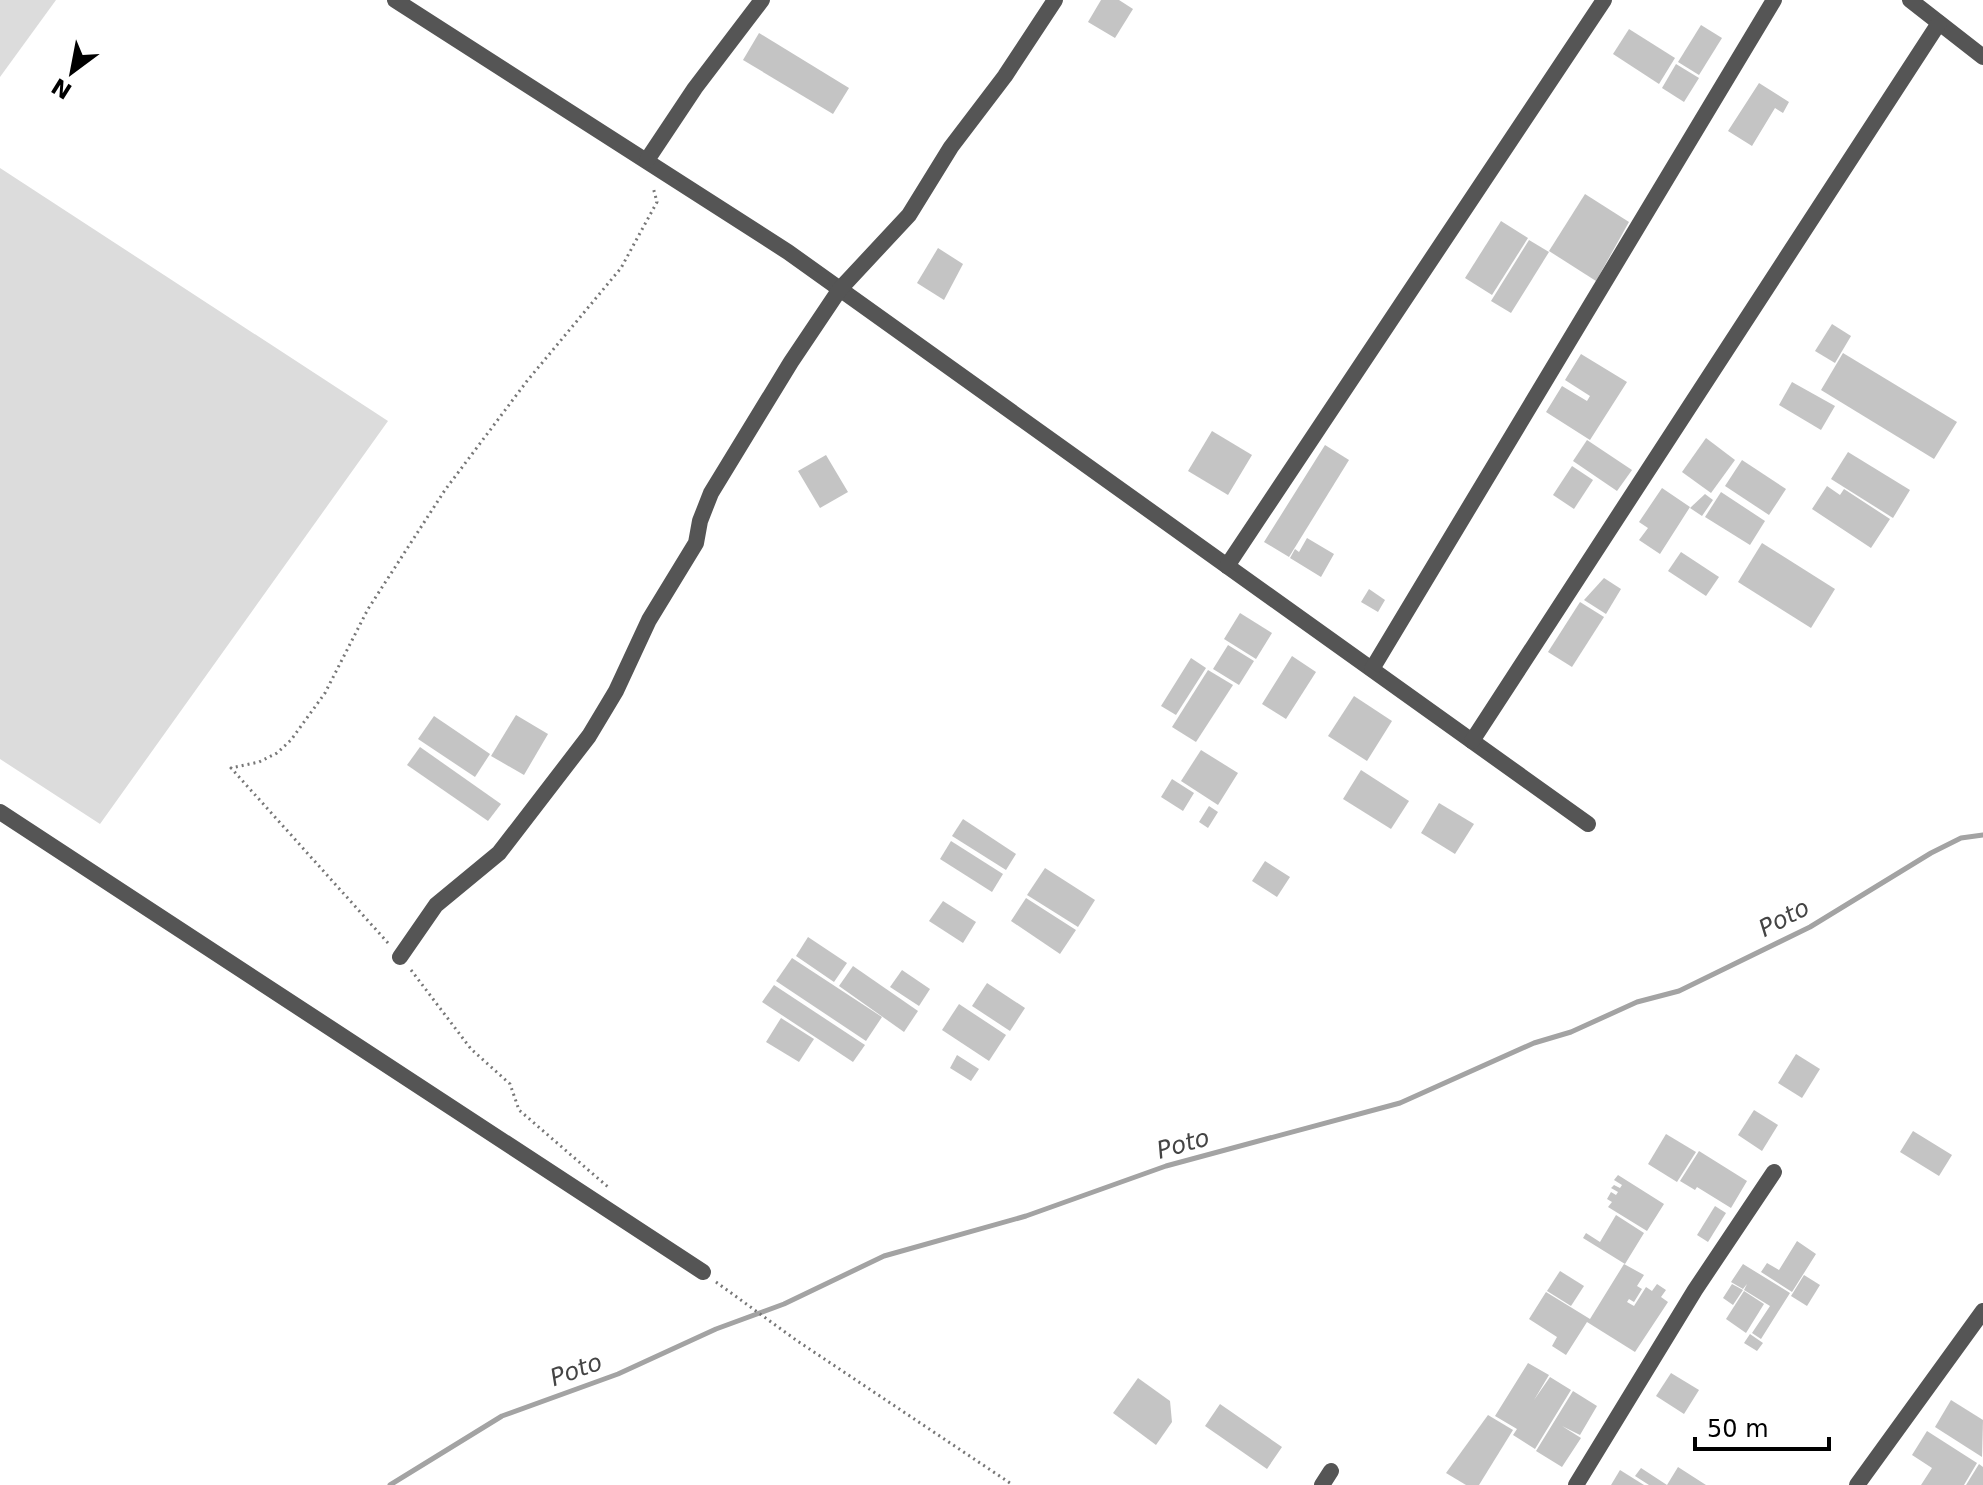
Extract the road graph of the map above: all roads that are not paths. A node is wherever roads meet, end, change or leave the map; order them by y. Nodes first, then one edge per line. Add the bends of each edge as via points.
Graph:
1 (395, 0) edge
2 (762, 0) edge
3 (1055, 0) edge
4 (1604, 0) edge
5 (1774, 0) edge
6 (1910, 0) edge
7 (1939, 23) junction
8 (1983, 57) edge
9 (647, 160) junction
10 (840, 289) junction
11 (1227, 566) junction
12 (1372, 669) junction
13 (1472, 741) junction
14 (0, 812) edge
15 (1588, 824) dead end
16 (400, 957) road end
17 (1774, 1172) dead end
18 (703, 1272) road end
19 (1983, 1311) edge
20 (1576, 1485) edge
21 (1857, 1485) edge

1 - 9 street
2 - 9 street
3 - 10 street via 909,215
4 - 11 street
5 - 12 street
6 - 7 street
7 - 8 street
7 - 13 street
9 - 10 street
10 - 11 street
10 - 16 street via 711,493 696,543 589,736 499,853 436,905
11 - 12 street
12 - 13 street
13 - 15 street
14 - 18 street
17 - 20 street
19 - 21 street

